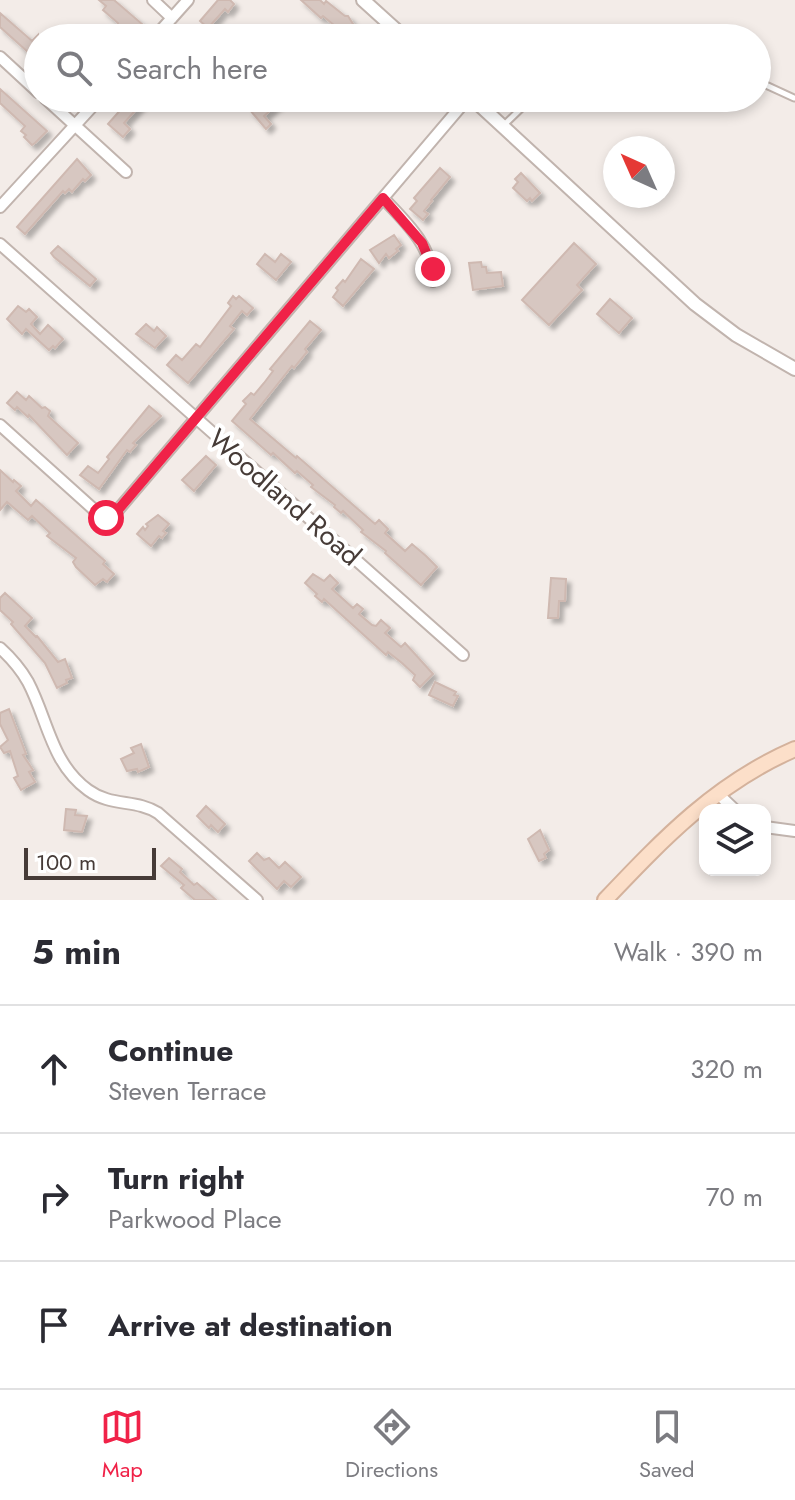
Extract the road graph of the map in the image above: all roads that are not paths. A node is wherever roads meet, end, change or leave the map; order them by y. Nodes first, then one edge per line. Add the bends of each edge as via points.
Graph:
1 (153, 0) edge
2 (188, 0) edge
3 (363, 0) edge
4 (172, 18) junction
5 (167, 24) edge
6 (390, 24) edge
7 (0, 57) edge
8 (24, 79) edge
9 (771, 87) edge
10 (794, 98) edge
11 (61, 112) edge
12 (87, 112) edge
13 (458, 112) edge
14 (485, 112) edge
15 (518, 112) edge
16 (75, 125) junction
17 (502, 127) junction
18 (126, 172) dead end
19 (383, 198) junction
20 (0, 207) edge
21 (0, 244) edge
22 (433, 281) dead end
23 (795, 369) edge
24 (195, 419) junction
25 (0, 425) edge
26 (0, 648) edge
27 (463, 655) dead end
28 (795, 749) edge
29 (717, 793) junction
30 (729, 804) edge
31 (771, 828) edge
32 (795, 831) edge
33 (257, 900) edge
34 (605, 900) edge

1 - 4 street
2 - 4 street
3 - 6 street
4 - 5 street
7 - 8 street
9 - 10 lane
11 - 16 street
12 - 16 street
13 - 19 street
14 - 17 street
15 - 17 lane
16 - 18 street
16 - 20 street
17 - 23 street via 695,304
19 - 22 street via 422,243
19 - 24 street
21 - 24 street, Woodland Road
24 - 25 street via 106,518
24 - 27 street, Woodland Road
26 - 33 street via 26,679 52,745 71,776 108,801 158,813
28 - 29 main road
29 - 30 street
29 - 34 main road via 664,838
31 - 32 street

